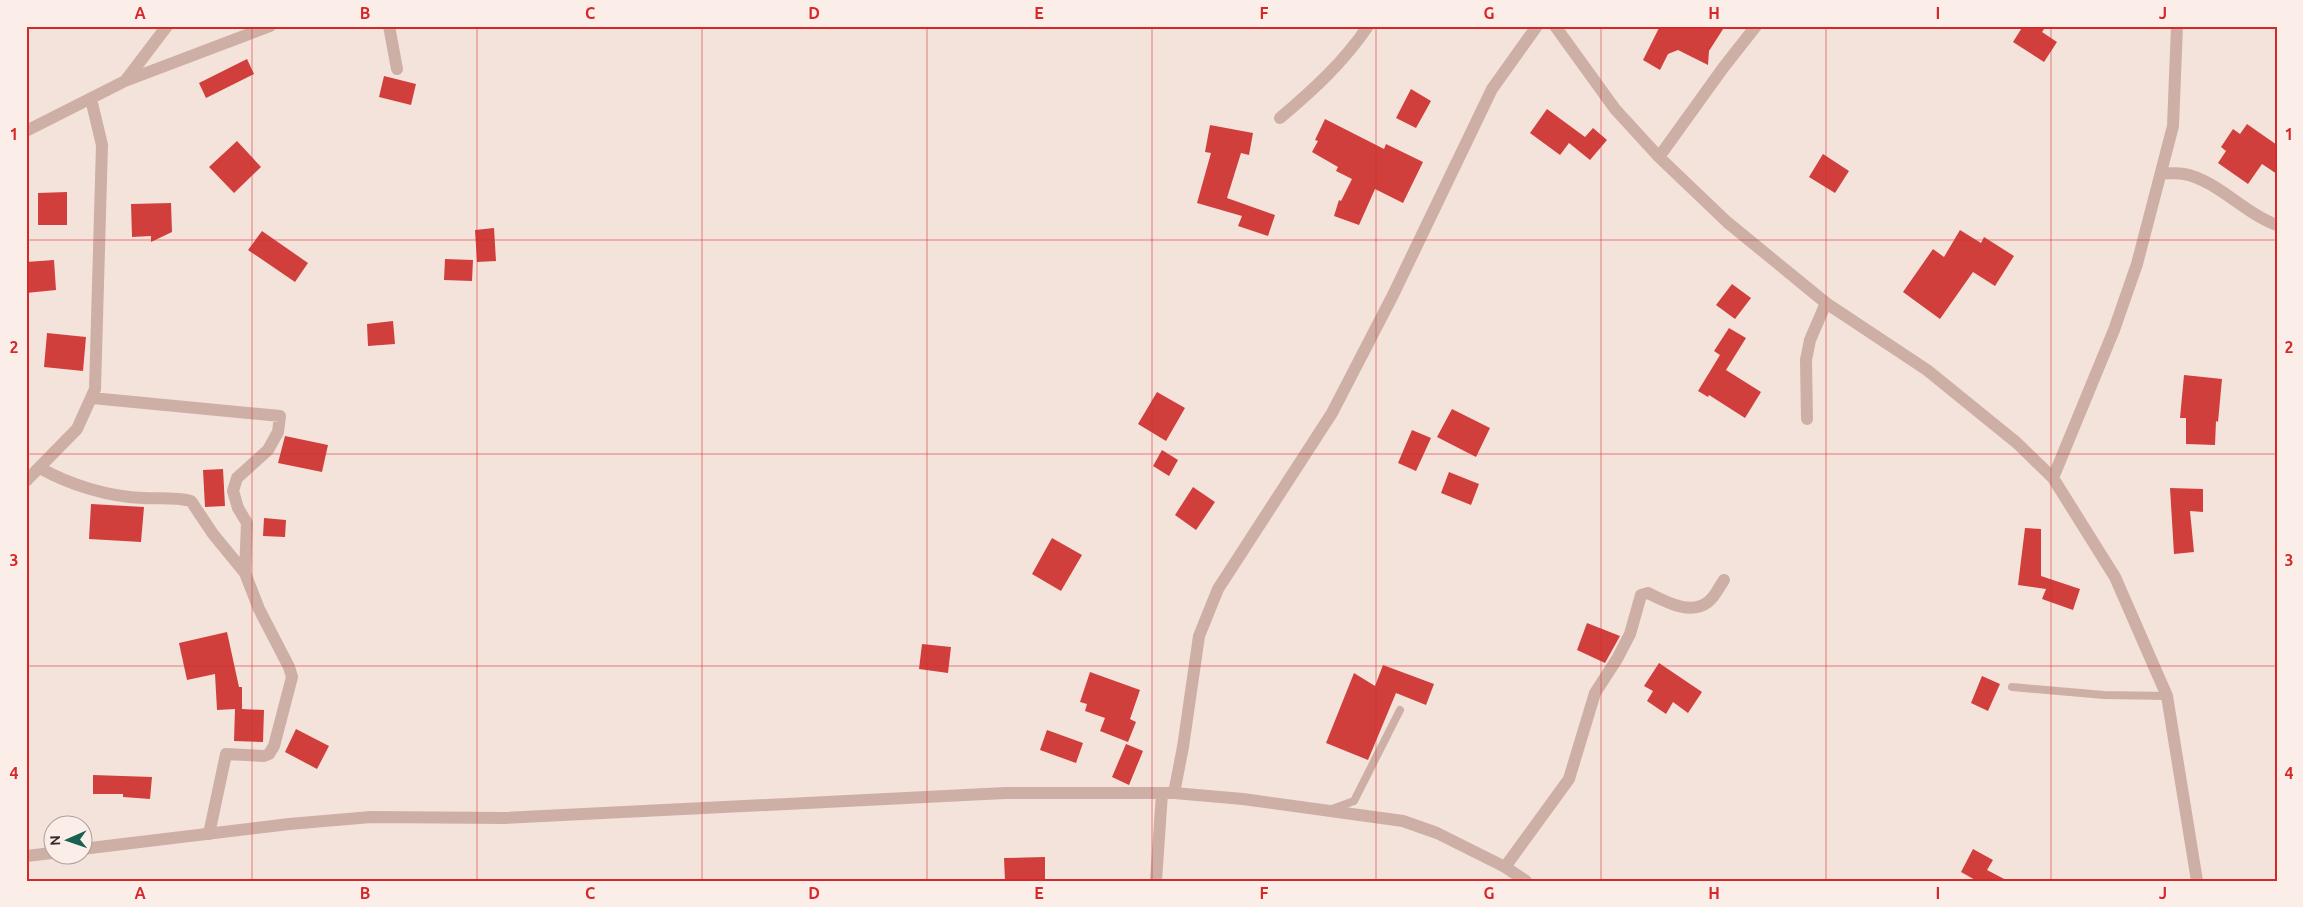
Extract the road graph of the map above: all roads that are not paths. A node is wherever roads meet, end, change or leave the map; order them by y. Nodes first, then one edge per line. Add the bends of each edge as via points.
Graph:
1 (167, 26) edge
2 (270, 26) edge
3 (389, 26) edge
4 (1368, 26) edge
5 (1537, 26) edge
6 (1555, 26) edge
7 (1756, 26) edge
8 (2177, 26) edge
9 (397, 69) dead end
10 (125, 81) junction
11 (91, 99) junction
12 (1280, 118) dead end
13 (26, 131) edge
14 (1660, 158) junction
15 (2161, 173) junction
16 (2277, 225) edge
17 (1826, 303) junction
18 (92, 398) junction
19 (1807, 419) dead end
20 (40, 468) junction
21 (2053, 478) junction
22 (26, 481) edge
23 (245, 573) junction
24 (1724, 580) dead end
25 (2012, 687) dead end
26 (2166, 696) junction
27 (1400, 710) dead end
28 (1168, 793) junction
29 (1326, 811) junction
30 (209, 834) junction
31 (92, 848) edge
32 (42, 854) edge
33 (26, 856) edge
34 (1504, 867) junction
35 (1156, 881) edge
36 (1526, 881) edge
37 (2197, 881) edge

1 - 10 street
2 - 10 street
3 - 9 street
4 - 12 street via 1325,78
5 - 28 street via 1492,89 1394,296 1332,413 1218,589 1199,636 1183,747
6 - 14 street via 1615,109
7 - 14 street
8 - 15 street via 2173,126
10 - 11 street
11 - 13 street
11 - 18 street via 102,145 98,366
14 - 17 street via 1727,222
15 - 16 street via 2186,174 2213,186 2266,222
15 - 21 street via 2137,264 2118,320
17 - 19 street via 1807,353
17 - 21 street via 1927,370 2017,443
18 - 20 street via 77,429
18 - 23 street via 280,416 278,432 268,450 237,478 234,491 238,508 248,523
20 - 22 street
20 - 23 street via 56,477 117,496 191,501
21 - 26 street via 2115,577
23 - 30 street via 258,609 292,677 270,754 226,754
24 - 34 street via 1712,599 1699,606 1676,607 1648,593 1641,596 1630,634 1596,693 1569,779
25 - 26 lane via 2104,695
26 - 37 street
27 - 29 lane via 1354,801
28 - 29 street
28 - 30 street via 1005,793 504,818 371,817
28 - 35 street
29 - 34 street via 1403,821 1436,833
30 - 31 street
32 - 33 street
34 - 36 street

